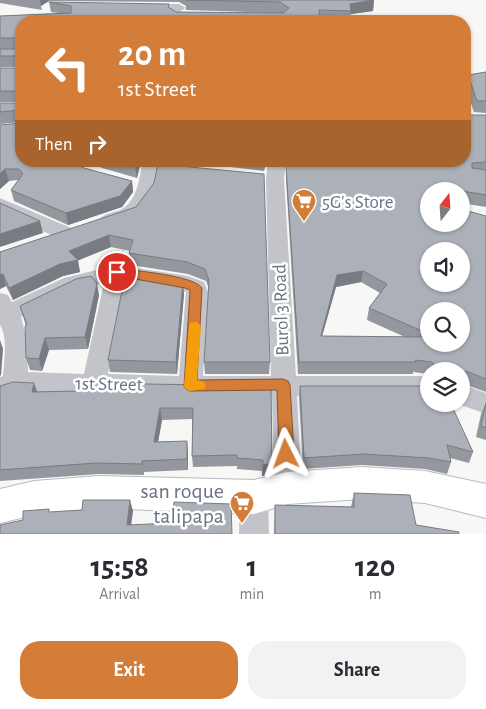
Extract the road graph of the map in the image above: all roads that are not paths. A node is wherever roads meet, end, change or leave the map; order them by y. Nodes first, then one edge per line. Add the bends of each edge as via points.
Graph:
1 (129, 8) edge
2 (181, 9) edge
3 (156, 167) edge
4 (269, 173) edge
5 (3, 199) edge
6 (83, 229) junction
7 (43, 243) edge
8 (117, 272) junction
9 (3, 310) edge
10 (94, 383) junction
11 (8, 385) edge
12 (283, 385) junction
13 (190, 386) junction
14 (420, 386) edge
15 (470, 398) edge
16 (486, 404) edge
17 (288, 488) junction
18 (254, 497) junction
19 (486, 501) edge
20 (0, 506) edge
21 (254, 534) edge

1 - 2 street
3 - 6 street via 138,186 130,213
4 - 12 street, Burol 3 Road
5 - 6 street
6 - 7 street
8 - 9 street via 72,283
8 - 10 street
8 - 13 street via 196,288
9 - 11 street via 17,338
10 - 11 street, 1st Street
10 - 13 street, 1st Street
12 - 13 street, 1st Street
12 - 14 street, 1st Street
12 - 17 street, Burol 3 Road
15 - 16 street
17 - 18 street
17 - 19 street via 362,483 425,487
18 - 20 street via 99,492 34,498
18 - 21 street

